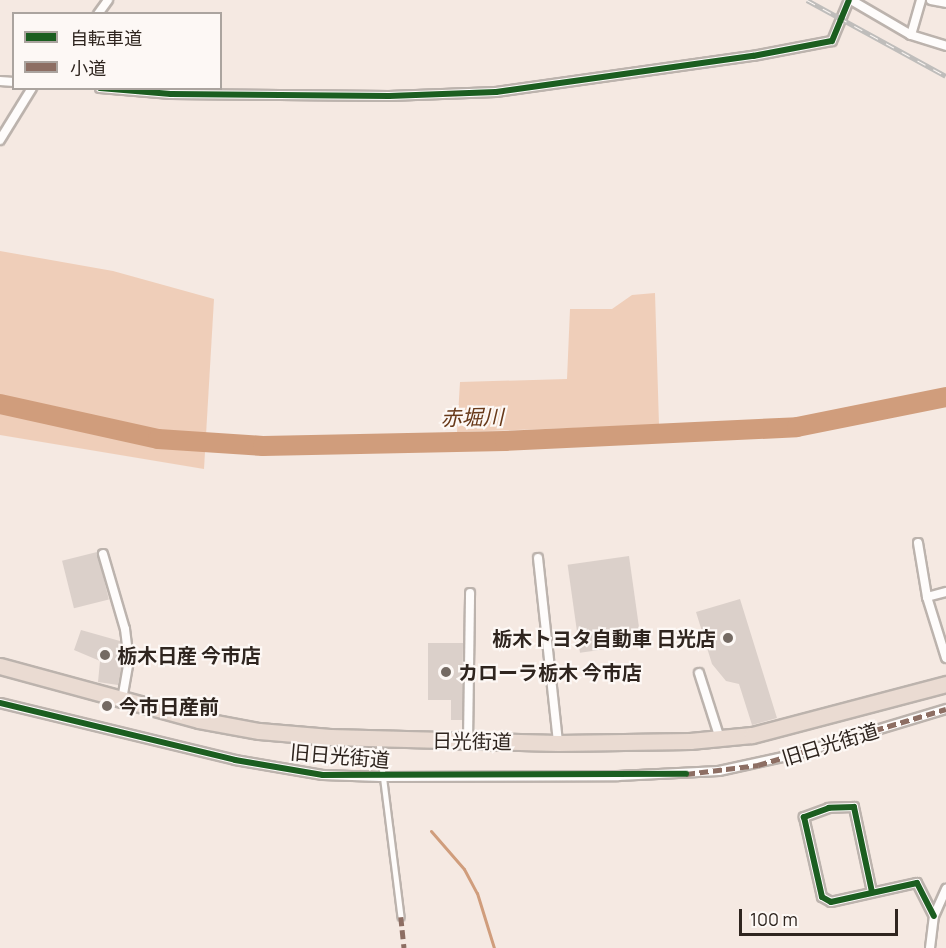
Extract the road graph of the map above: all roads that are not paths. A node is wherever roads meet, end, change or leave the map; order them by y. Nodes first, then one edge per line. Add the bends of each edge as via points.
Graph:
1 (850, 0) edge
2 (921, 0) edge
3 (931, 0) edge
4 (946, 3) edge
5 (911, 35) junction
6 (946, 46) edge
7 (31, 90) edge
8 (124, 90) edge
9 (0, 140) edge
10 (918, 543) dead end
11 (103, 554) dead end
12 (538, 558) dead end
13 (946, 592) edge
14 (470, 594) dead end
15 (927, 597) junction
16 (946, 658) edge
17 (0, 666) edge
18 (699, 673) dead end
19 (946, 684) edge
20 (122, 699) junction
21 (0, 703) edge
22 (946, 709) edge
23 (379, 738) junction
24 (720, 739) junction
25 (468, 741) junction
26 (558, 743) junction
27 (381, 777) junction
28 (946, 889) edge
29 (872, 892) junction
30 (934, 915) junction
31 (401, 917) dead end
32 (930, 948) edge

1 - 5 street
1 - 8 street via 832,41 753,57 496,92 389,96
2 - 5 street
3 - 4 street
5 - 6 street
7 - 9 street
10 - 15 street
11 - 20 street via 125,629 129,660
12 - 26 street
13 - 15 street
14 - 25 street
15 - 16 street
17 - 20 highway, 日光街道
18 - 24 street
19 - 24 highway, 日光街道 via 828,717
20 - 23 highway, 日光街道 via 259,731
21 - 27 street, 旧日光街道 via 235,760 323,775
22 - 27 street, 旧日光街道 via 758,765 686,774
23 - 25 highway, 日光街道
23 - 27 lane
24 - 26 highway, 日光街道
25 - 26 highway, 日光街道
27 - 31 lane
28 - 30 street
29 - 29 street via 831,902 822,897 804,817 829,808 854,807
29 - 30 street via 917,883
30 - 32 street

